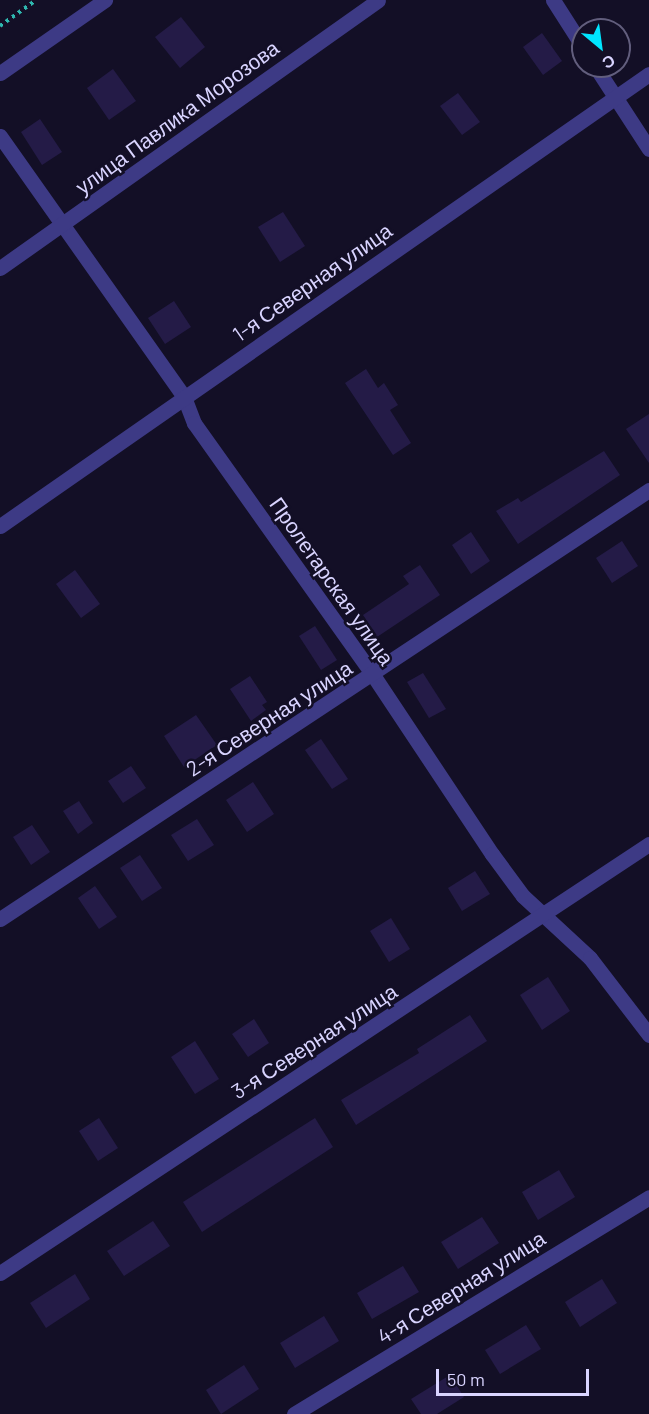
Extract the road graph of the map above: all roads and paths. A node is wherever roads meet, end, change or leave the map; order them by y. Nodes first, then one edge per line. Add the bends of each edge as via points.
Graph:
1 (36, 0) edge
2 (105, 0) edge
3 (378, 0) edge
4 (553, 0) edge
5 (0, 26) edge
6 (571, 28) edge
7 (0, 73) edge
8 (649, 74) edge
9 (602, 78) edge
10 (615, 98) junction
11 (0, 136) edge
12 (649, 149) edge
13 (60, 226) junction
14 (0, 268) edge
15 (184, 396) junction
16 (649, 490) edge
17 (0, 526) edge
18 (373, 675) junction
19 (649, 844) edge
20 (543, 915) junction
21 (0, 919) edge
22 (649, 1035) edge
23 (649, 1197) edge
24 (0, 1273) edge
25 (294, 1414) edge

1 - 5 path
2 - 7 street
3 - 13 street, улица Павлика Морозова
4 - 6 street
8 - 10 street, 1-я Северная улица
9 - 10 street
10 - 12 street
10 - 15 street, 1-я Северная улица
11 - 13 street, Пролетарская улица
13 - 14 street, улица Павлика Морозова
13 - 15 street, Пролетарская улица
15 - 17 street, 1-я Северная улица
15 - 18 street, Пролетарская улица via 194,423
16 - 18 street, 2-я Северная улица
18 - 20 street, Пролетарская улица via 492,855
18 - 21 street, 2-я Северная улица
19 - 20 street, 3-я Северная улица
20 - 22 street, Пролетарская улица via 590,958
20 - 24 street, 3-я Северная улица
23 - 25 street, 4-я Северная улица

